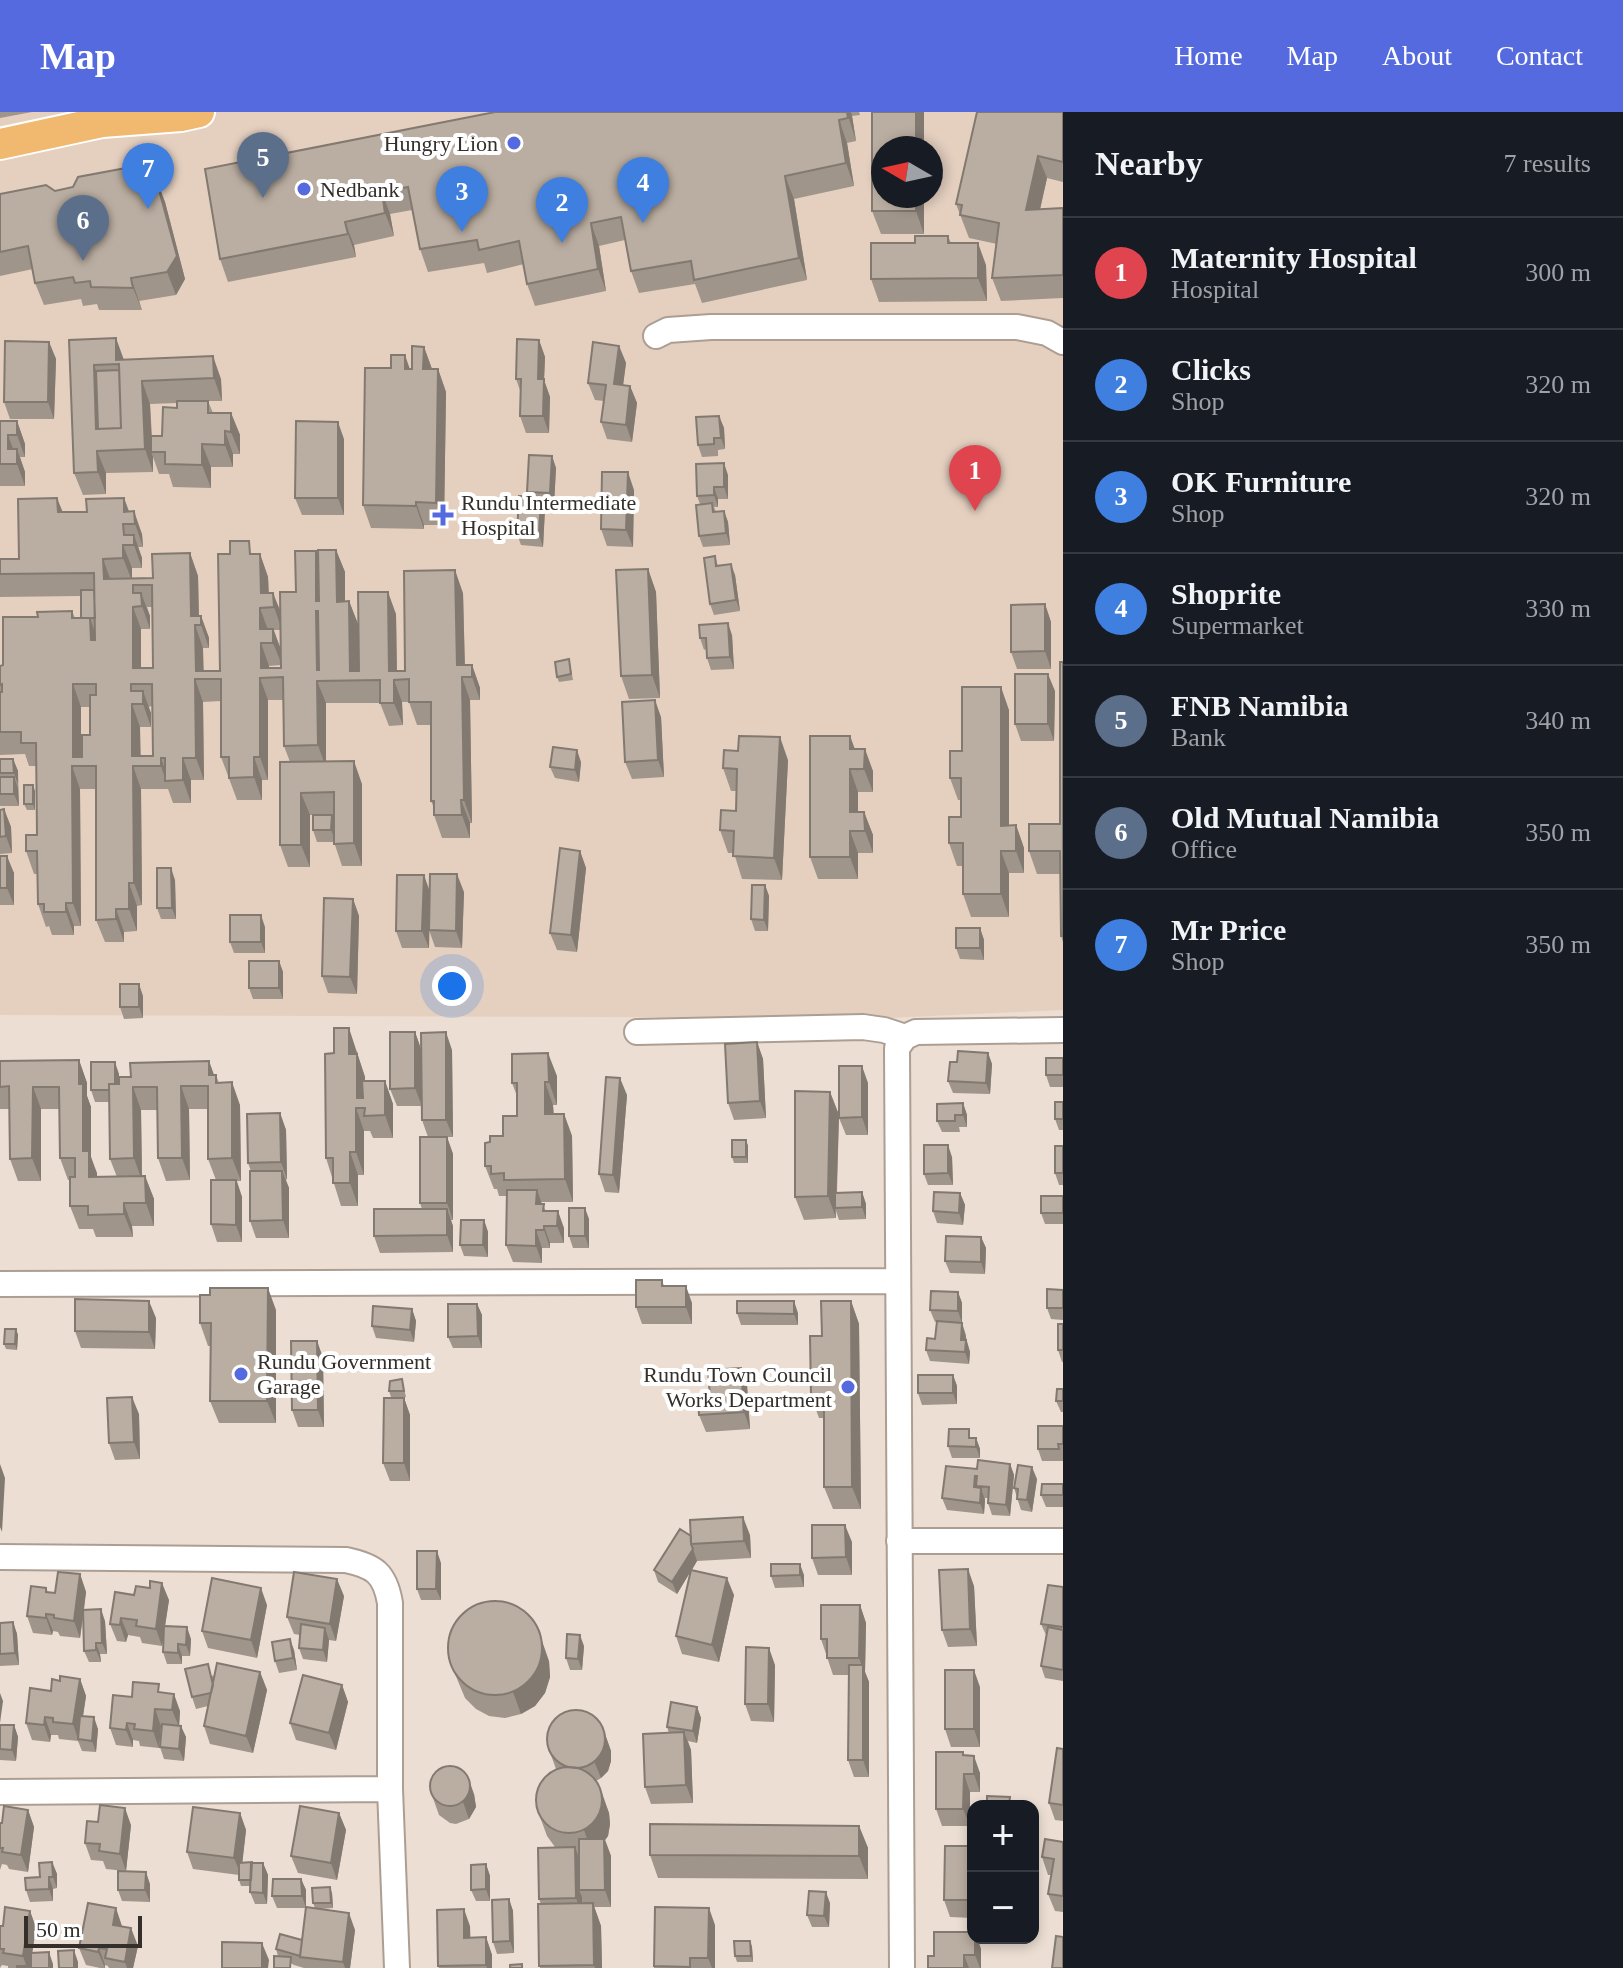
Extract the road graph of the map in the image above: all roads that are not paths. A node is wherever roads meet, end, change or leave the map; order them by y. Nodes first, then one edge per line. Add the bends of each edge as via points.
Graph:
1 (190, 114) edge
2 (0, 144) edge
3 (0, 158) edge
4 (656, 336) dead end
5 (1063, 342) edge
6 (1063, 1030) edge
7 (637, 1032) dead end
8 (905, 1037) junction
9 (897, 1281) junction
10 (0, 1284) edge
11 (899, 1541) junction
12 (1063, 1541) edge
13 (0, 1557) edge
14 (390, 1789) junction
15 (0, 1792) edge
16 (397, 1968) edge
17 (902, 1968) edge

1 - 2 main road via 102,122
1 - 3 main road via 108,138
4 - 5 street via 711,327 1017,327
6 - 8 street via 916,1032
7 - 8 street via 863,1027
8 - 9 street via 897,1048
9 - 10 street
9 - 11 street
11 - 12 street
11 - 17 street
13 - 14 street via 365,1564 387,1586 390,1603
14 - 15 street
14 - 16 street

